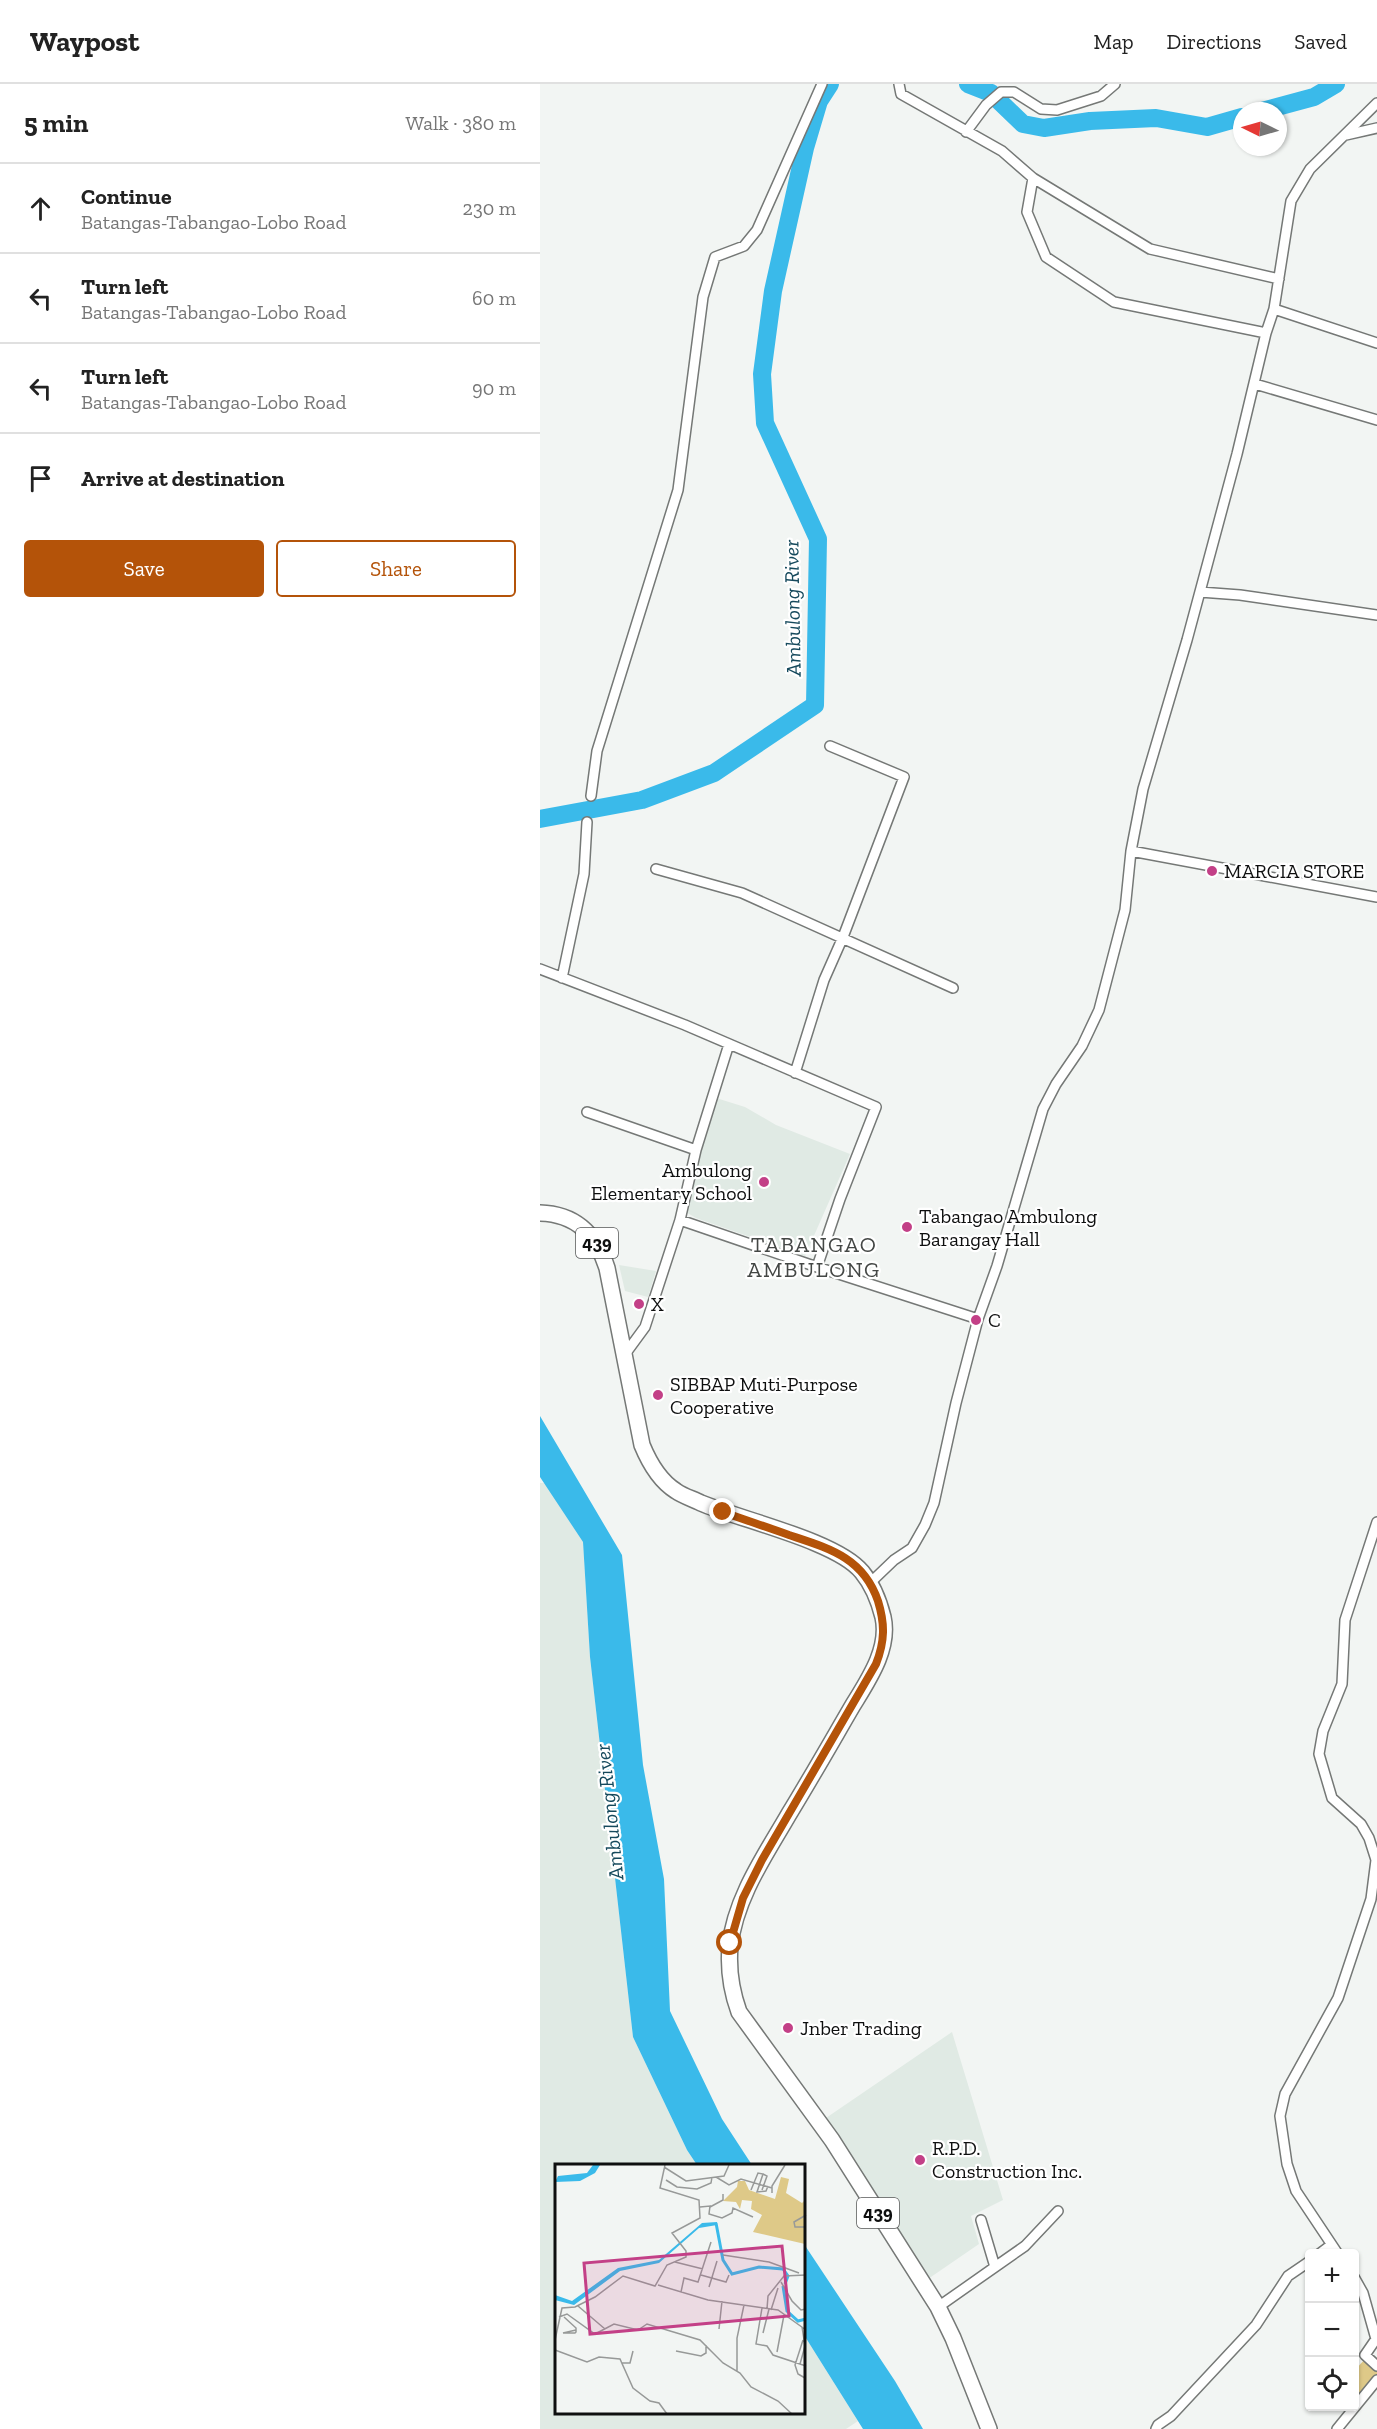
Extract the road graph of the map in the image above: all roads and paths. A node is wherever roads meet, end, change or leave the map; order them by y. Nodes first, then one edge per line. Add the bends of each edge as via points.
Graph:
1 (822, 84) edge
2 (899, 84) edge
3 (1115, 84) edge
4 (1377, 103) edge
5 (1377, 128) edge
6 (966, 132) junction
7 (1346, 135) junction
8 (1033, 178) junction
9 (1279, 279) junction
10 (1274, 309) junction
11 (1266, 333) junction
12 (1377, 343) edge
13 (1255, 384) junction
14 (1377, 420) edge
15 (1200, 592) junction
16 (1377, 615) edge
17 (830, 746) dead end
18 (591, 796) dead end
19 (587, 822) dead end
20 (1131, 851) junction
21 (656, 869) dead end
22 (1377, 897) edge
23 (843, 937) junction
24 (540, 969) edge
25 (562, 978) junction
26 (953, 988) dead end
27 (729, 1044) junction
28 (795, 1073) junction
29 (587, 1112) dead end
30 (696, 1150) junction
31 (540, 1213) edge
32 (680, 1220) junction
33 (817, 1267) junction
34 (978, 1319) junction
35 (623, 1357) junction
36 (1377, 1522) edge
37 (870, 1583) junction
38 (1059, 2211) dead end
39 (981, 2220) dead end
40 (1330, 2245) junction
41 (1324, 2249) edge
42 (1334, 2249) edge
43 (1305, 2264) edge
44 (995, 2267) junction
45 (1359, 2286) edge
46 (938, 2307) junction
47 (1377, 2366) edge
48 (1377, 2380) edge
49 (989, 2429) edge
50 (1156, 2429) edge
51 (1337, 2429) edge

1 - 18 street via 758,231 744,246 715,257 703,297 678,490 597,751
2 - 6 street via 901,94
3 - 6 street via 1101,96 1057,110 1041,109 1014,92 1001,92
4 - 7 street
5 - 7 street
6 - 8 street via 1002,151
7 - 9 street via 1310,169 1291,201
8 - 9 street via 1150,249
8 - 11 street via 1027,212 1046,257 1065,270 1114,302
9 - 10 street
10 - 11 street
10 - 12 street
11 - 13 street
13 - 14 street
13 - 15 street
15 - 16 street
15 - 20 street via 1143,789
17 - 23 street via 904,777
19 - 25 street via 584,874
20 - 22 street
20 - 34 street via 1125,910 1099,1010 1043,1109
21 - 23 street via 742,893
23 - 26 street
23 - 28 street via 824,980
24 - 25 street
25 - 27 street
27 - 28 street
27 - 30 street
28 - 33 street via 876,1107
29 - 30 street
30 - 32 street
31 - 35 main road, 439 via 561,1215 579,1223 597,1243 607,1268
32 - 33 street
32 - 35 street via 645,1327
33 - 34 street
34 - 37 street via 934,1503 925,1525 912,1548
35 - 37 main road, 439 via 648,1461 676,1491 723,1512 833,1550 861,1570
36 - 40 street via 1345,1620 1342,1684 1318,1754 1332,1798 1361,1824 1369,1839 1376,1860 1371,1899 1338,1998 1285,2094 1280,2116 1287,2164 1296,2191
37 - 46 main road, 439 via 883,1618 881,1651 743,1898 730,1943 731,1990 739,2012 759,2043 832,2140
38 - 44 street via 1025,2246
39 - 44 street
40 - 41 street
40 - 42 street
43 - 50 street via 1288,2276 1256,2325
44 - 46 street
45 - 47 street via 1376,2340 1365,2355
46 - 49 main road, 439
48 - 51 street

